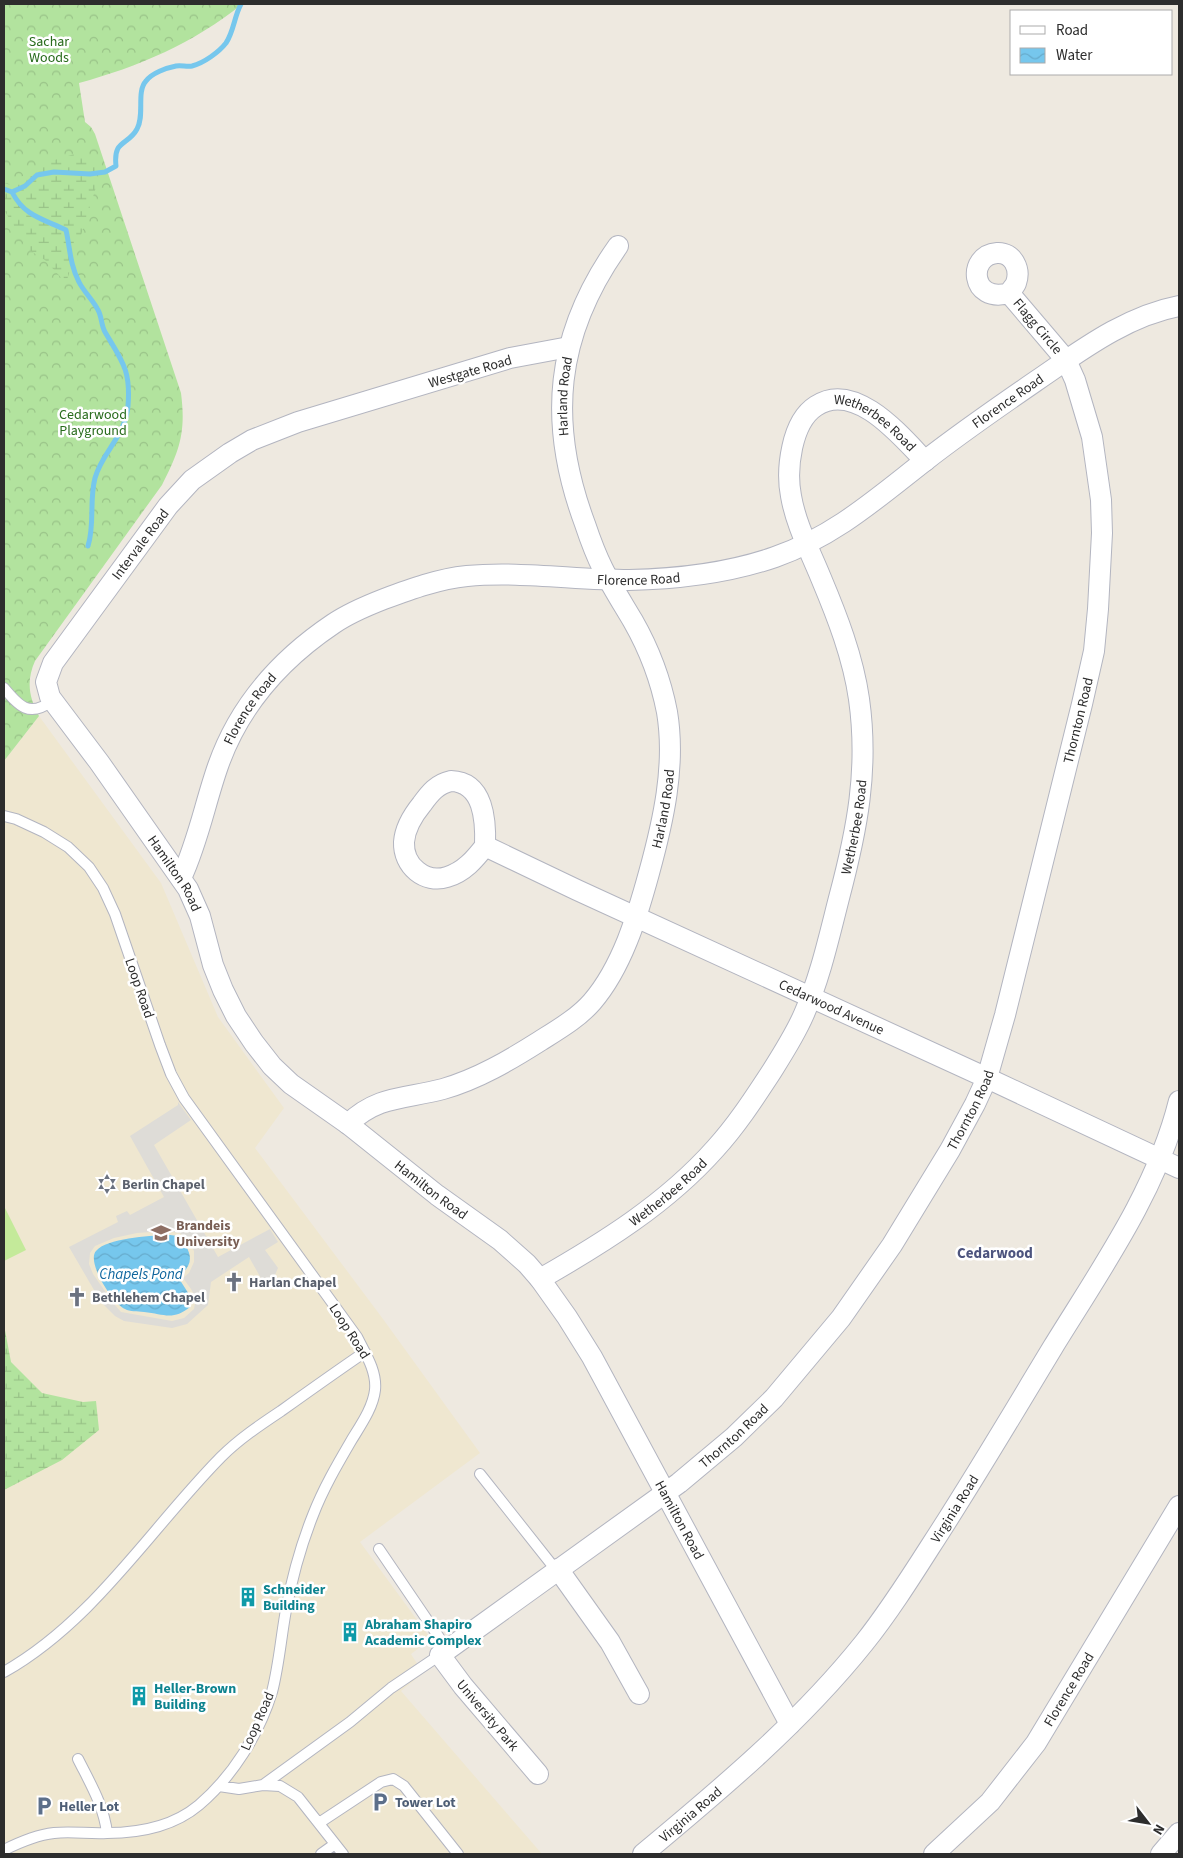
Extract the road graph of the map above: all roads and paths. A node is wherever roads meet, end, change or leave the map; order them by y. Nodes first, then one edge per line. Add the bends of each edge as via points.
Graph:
1 (618, 246) dead end
2 (1009, 292) dead end
3 (1179, 306) edge
4 (569, 347) junction
5 (1066, 360) junction
6 (265, 435) joint
7 (925, 461) junction
8 (807, 544) junction
9 (608, 579) junction
10 (46, 682) joint
11 (4, 688) edge
12 (52, 701) junction
13 (4, 816) edge
14 (485, 846) junction
15 (181, 878) junction
16 (636, 916) junction
17 (811, 997) junction
18 (987, 1078) junction
19 (1179, 1101) edge
20 (348, 1124) junction
21 (1160, 1159) junction
22 (1179, 1168) edge
23 (540, 1279) junction
24 (365, 1352) junction
25 (480, 1474) dead end
26 (665, 1494) junction
27 (1179, 1506) edge
28 (379, 1549) dead end
29 (557, 1570) junction
30 (444, 1652) junction
31 (4, 1672) edge
32 (639, 1694) dead end
33 (790, 1724) junction
34 (78, 1759) dead end
35 (538, 1774) dead end
36 (263, 1785) junction
37 (219, 1786) junction
38 (319, 1823) junction
39 (107, 1833) junction
40 (1179, 1833) edge
41 (335, 1844) junction
42 (4, 1850) edge
43 (321, 1854) edge
44 (343, 1854) edge
45 (458, 1854) edge
46 (643, 1854) edge
47 (934, 1854) edge
48 (1161, 1854) edge

1 - 4 street via 587,296
2 - 5 street, Flagg Circle
3 - 5 street, Florence Road via 1124,325
4 - 6 street, Westgate Road via 510,358 298,422
4 - 9 street, Harland Road via 561,407 565,455 581,513
5 - 7 street, Florence Road
5 - 18 street, Thornton Road via 1086,414 1098,471 1102,533 1094,651
6 - 10 street, Intervale Road via 240,446 210,466 176,496 53,663
7 - 8 street, Florence Road via 858,514
7 - 8 street, Wetherbee Road via 881,418 858,403 836,400 816,406 802,420 797,432 789,472 794,509
8 - 9 street, Florence Road via 755,563 721,571 672,578
8 - 17 street, Wetherbee Road via 851,660 859,698 863,756 860,798 849,856
9 - 15 street, Florence Road via 496,575 456,578 399,593 330,626 269,678 239,720 219,764
9 - 16 street, Harland Road via 653,663 667,710 670,736 662,820
10 - 12 street, Hamilton Road
11 - 12 lane via 27,709 39,709
12 - 15 street, Hamilton Road
13 - 24 lane, Loop Road via 44,832 68,847 89,867 115,914 160,1045 184,1098
14 - 14 street via 467,866 449,877 434,879 416,871 404,844 408,826 418,809 433,790 451,781 463,783 476,793 484,820
14 - 16 street, Cedarwood Avenue
15 - 20 street, Hamilton Road via 197,907 223,990 254,1043 291,1084
16 - 17 street, Cedarwood Avenue
16 - 20 street, Harland Road via 618,960 600,992 571,1022 479,1076 444,1088 381,1102
17 - 18 street, Cedarwood Avenue
17 - 23 street, Wetherbee Road via 796,1031 766,1080 710,1155 631,1222
18 - 21 street, Cedarwood Avenue
18 - 26 street, Thornton Road via 929,1186 841,1318 748,1424
19 - 21 street, Virginia Road
20 - 23 street, Hamilton Road via 500,1240
21 - 22 street, Cedarwood Avenue
21 - 33 street, Virginia Road via 1097,1275 909,1580 863,1645
23 - 26 street, Hamilton Road via 586,1346
24 - 31 lane via 237,1442 96,1597 41,1647
24 - 37 lane, Loop Road via 373,1369 375,1390 368,1411 313,1515 286,1609 272,1691 264,1712 247,1748
25 - 29 lane
26 - 29 street, Thornton Road
26 - 33 street, Hamilton Road
27 - 47 street, Florence Road via 1036,1743 990,1802
28 - 30 lane, University Park
29 - 30 street, Thornton Road
29 - 32 street via 610,1642
30 - 35 street, University Park via 463,1686
30 - 36 lane
33 - 46 street, Virginia Road
34 - 39 lane via 101,1805
36 - 37 lane via 239,1789
36 - 38 lane via 280,1786 292,1792
37 - 39 lane, Loop Road via 198,1806 174,1821 152,1828
38 - 41 lane
38 - 45 lane via 381,1782 393,1779 404,1786
39 - 42 lane, Loop Road via 53,1833
40 - 48 street
41 - 43 lane
41 - 44 lane

